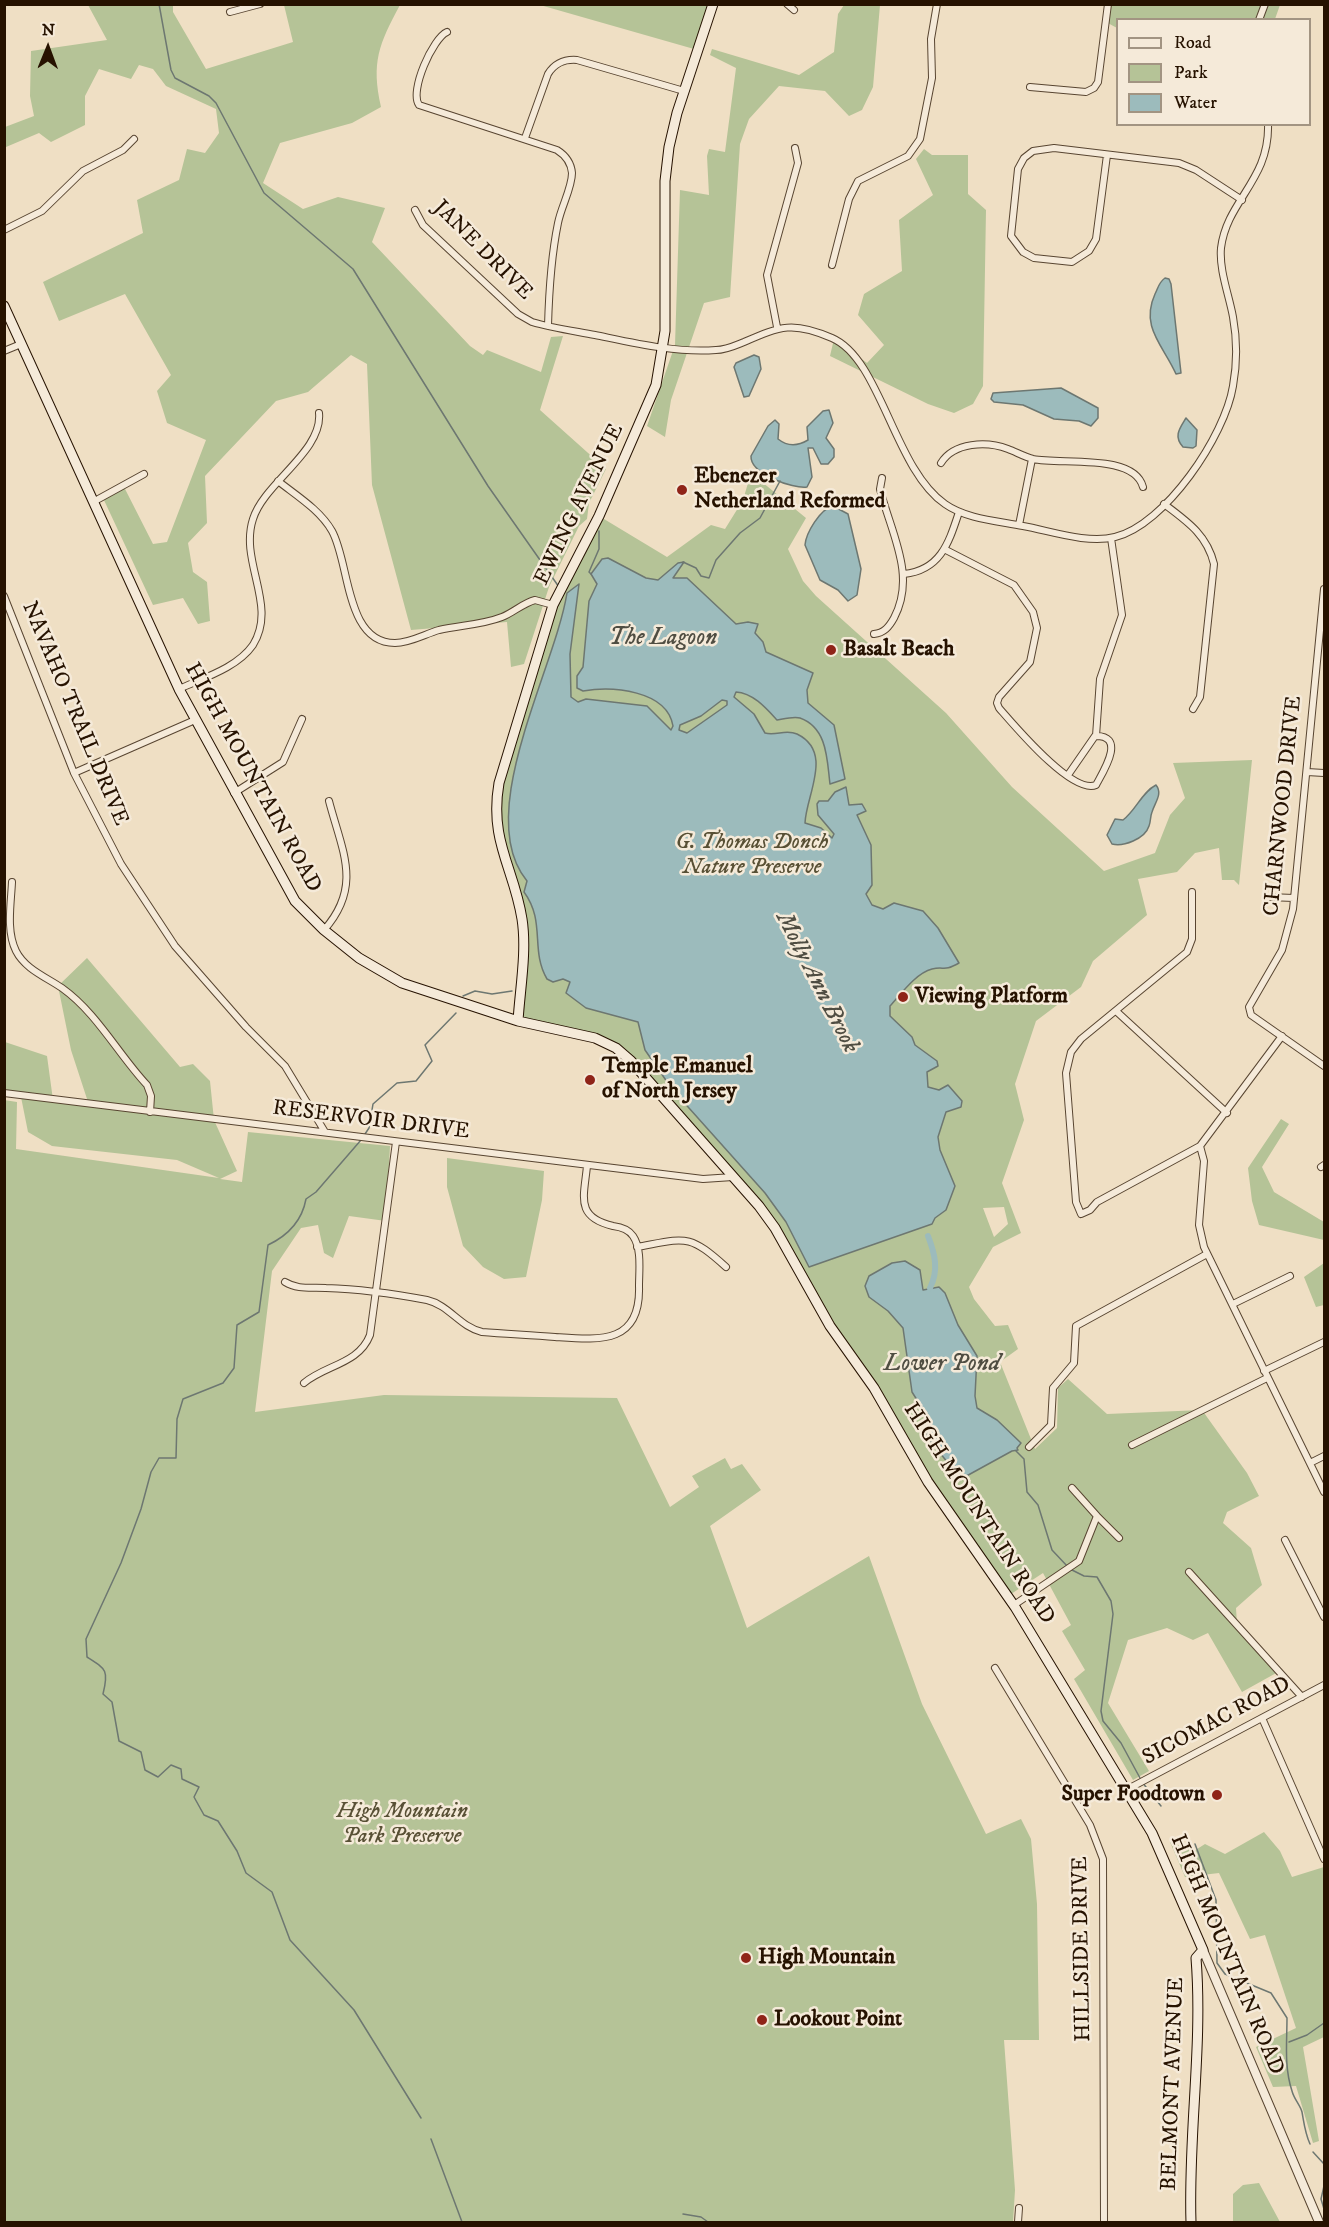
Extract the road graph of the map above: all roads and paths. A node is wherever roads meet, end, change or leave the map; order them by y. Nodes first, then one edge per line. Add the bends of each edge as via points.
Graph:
1 (260, 4) edge
2 (713, 4) edge
3 (787, 4) edge
4 (937, 4) edge
5 (1108, 4) edge
6 (794, 10) dead end
7 (230, 12) dead end
8 (447, 32) dead end
9 (1030, 87) dead end
10 (684, 91) junction
11 (1268, 126) edge
12 (525, 138) junction
13 (134, 139) dead end
14 (795, 148) dead end
15 (1107, 155) junction
16 (1242, 200) junction
17 (415, 210) dead end
18 (4, 230) edge
19 (832, 265) dead end
20 (4, 306) edge
21 (548, 326) junction
22 (777, 327) junction
23 (21, 344) junction
24 (664, 348) junction
25 (4, 351) edge
26 (319, 413) dead end
27 (1032, 459) junction
28 (941, 463) dead end
29 (144, 474) dead end
30 (882, 478) dead end
31 (278, 481) junction
32 (1143, 487) dead end
33 (93, 502) junction
34 (1164, 504) junction
35 (958, 512) junction
36 (1019, 525) junction
37 (1111, 538) junction
38 (944, 549) junction
39 (904, 574) junction
40 (1324, 588) edge
41 (5, 597) edge
42 (553, 605) junction
43 (874, 634) dead end
44 (179, 689) junction
45 (1193, 709) dead end
46 (302, 719) dead end
47 (195, 720) junction
48 (1096, 736) junction
49 (1307, 772) junction
50 (74, 773) junction
51 (1324, 773) edge
52 (1068, 775) junction
53 (233, 793) junction
54 (329, 801) dead end
55 (12, 882) dead end
56 (1192, 892) dead end
57 (1268, 897) dead end
58 (1294, 898) junction
59 (324, 930) junction
60 (1116, 1011) junction
61 (518, 1022) junction
62 (1282, 1036) junction
63 (1324, 1066) edge
64 (4, 1093) edge
65 (150, 1112) junction
66 (1227, 1113) junction
67 (325, 1132) junction
68 (396, 1142) junction
69 (1200, 1146) junction
70 (587, 1166) junction
71 (733, 1177) junction
72 (637, 1246) junction
73 (1207, 1254) junction
74 (726, 1267) dead end
75 (1290, 1276) dead end
76 (285, 1282) dead end
77 (376, 1294) junction
78 (1233, 1304) junction
79 (1324, 1342) edge
80 (1266, 1375) junction
81 (304, 1383) dead end
82 (1132, 1444) dead end
83 (1029, 1447) dead end
84 (1324, 1456) edge
85 (1310, 1463) junction
86 (1072, 1488) dead end
87 (1324, 1492) edge
88 (1097, 1516) junction
89 (1119, 1538) dead end
90 (1285, 1540) dead end
91 (1189, 1572) dead end
92 (1014, 1605) junction
93 (1324, 1617) edge
94 (995, 1668) dead end
95 (1324, 1685) edge
96 (1302, 1697) junction
97 (1262, 1718) junction
98 (1126, 1791) junction
99 (1324, 1859) edge
100 (1203, 1950) junction
101 (1019, 2208) dead end
102 (1018, 2223) edge
103 (1104, 2223) edge
104 (1191, 2223) edge
105 (1319, 2223) edge

1 - 7 street
2 - 10 main road, EWING AVENUE
3 - 6 street
4 - 19 street via 931,39 932,78 920,139 908,156 864,176 854,187
5 - 9 street via 1094,88 1086,92
8 - 12 street via 436,39 415,92 419,105
10 - 12 street via 577,60 565,60 548,74
10 - 24 main road, EWING AVENUE via 666,164
11 - 16 street via 1266,153
12 - 21 street via 562,153 572,173 551,260
13 - 18 street via 123,150 83,171 42,211
14 - 22 street via 798,162 767,275
15 - 15 street via 1045,148 1024,158 1018,168 1011,226 1011,236 1023,252 1034,258 1072,262 1089,252 1096,239
15 - 16 street via 1190,166
16 - 34 street via 1224,232 1221,258 1234,320 1233,390 1213,443
17 - 21 street, JANE DRIVE via 423,225 518,314
20 - 23 main road, HIGH MOUNTAIN ROAD
21 - 24 street, JANE DRIVE
22 - 24 street, JANE DRIVE via 721,350
22 - 35 street via 808,330 844,344 859,361 918,477 926,488
23 - 25 street
23 - 33 main road, HIGH MOUNTAIN ROAD
24 - 42 main road, EWING AVENUE via 650,402 599,516
26 - 31 street via 314,438
27 - 28 street via 1007,448 984,444 957,450
27 - 32 street via 1116,465 1136,474
27 - 36 street
29 - 33 street
30 - 39 street via 880,489
31 - 42 street via 315,510 330,528 357,616 375,638 403,642 490,621 535,600
31 - 44 street via 261,503 250,530 262,611 257,637 232,664
33 - 44 main road, HIGH MOUNTAIN ROAD
34 - 37 street via 1151,519
34 - 45 street via 1202,535 1214,564 1200,697
35 - 36 street
35 - 38 street
36 - 37 street
37 - 48 street via 1122,615 1100,679
38 - 39 street via 930,567
38 - 52 street via 1014,585 1034,612 1037,628 1030,662 997,703 1048,761
39 - 43 street via 898,609 885,630
40 - 49 street, CHARNWOOD DRIVE
41 - 50 street, NAVAHO TRAIL DRIVE
42 - 61 main road, EWING AVENUE via 497,795 499,838 522,921
44 - 47 main road, HIGH MOUNTAIN ROAD
46 - 53 street via 283,762
47 - 50 street
47 - 53 main road, HIGH MOUNTAIN ROAD
48 - 52 street
48 - 52 street via 1109,741 1112,750 1096,785 1086,785
49 - 51 street
49 - 58 street, CHARNWOOD DRIVE
50 - 67 street, NAVAHO TRAIL DRIVE via 109,843 171,941 285,1066
53 - 59 main road, HIGH MOUNTAIN ROAD via 286,889
54 - 59 street via 347,886 339,911
55 - 65 street via 11,935 20,958 83,1007 147,1085
56 - 60 street via 1193,931 1187,952
57 - 58 street
58 - 62 street, CHARNWOOD DRIVE via 1282,950 1249,1007 1251,1015
59 - 61 main road, HIGH MOUNTAIN ROAD via 358,958 402,983
60 - 66 street
60 - 69 street via 1075,1045 1066,1066 1076,1202 1081,1214
61 - 71 main road, HIGH MOUNTAIN ROAD via 585,1035 615,1048 631,1061
62 - 63 street, CHARNWOOD DRIVE
62 - 66 street
64 - 65 street, RESERVOIR DRIVE
65 - 67 street, RESERVOIR DRIVE
66 - 69 street
67 - 68 street, RESERVOIR DRIVE
68 - 70 street, RESERVOIR DRIVE
68 - 77 street
69 - 73 street via 1204,1161 1199,1225
70 - 71 street, RESERVOIR DRIVE via 703,1179
70 - 72 street via 586,1211 597,1221 628,1231
71 - 92 main road, HIGH MOUNTAIN ROAD via 775,1228 814,1301 874,1388 919,1467
72 - 74 street via 691,1241 707,1248
72 - 77 street via 637,1310 624,1329 603,1339 482,1332 467,1327 429,1301
73 - 78 street
73 - 83 street via 1076,1326 1074,1363 1053,1388 1051,1425
75 - 78 street
76 - 77 street via 300,1288
77 - 81 street via 370,1335 362,1350
78 - 80 street
79 - 80 street
80 - 82 street
80 - 85 street
84 - 85 street
85 - 87 street
86 - 88 street
88 - 89 street
88 - 92 street via 1084,1551 1070,1568
90 - 93 street
91 - 96 street
92 - 98 main road, HIGH MOUNTAIN ROAD
94 - 103 street, HILLSIDE DRIVE via 1090,1825 1103,1859
95 - 96 street, SICOMAC ROAD
96 - 97 street, SICOMAC ROAD
97 - 98 street, SICOMAC ROAD
97 - 99 street
98 - 100 main road, HIGH MOUNTAIN ROAD via 1162,1851
100 - 104 main road, BELMONT AVENUE via 1196,1958 1199,2024
100 - 105 street, HIGH MOUNTAIN ROAD
101 - 102 street

